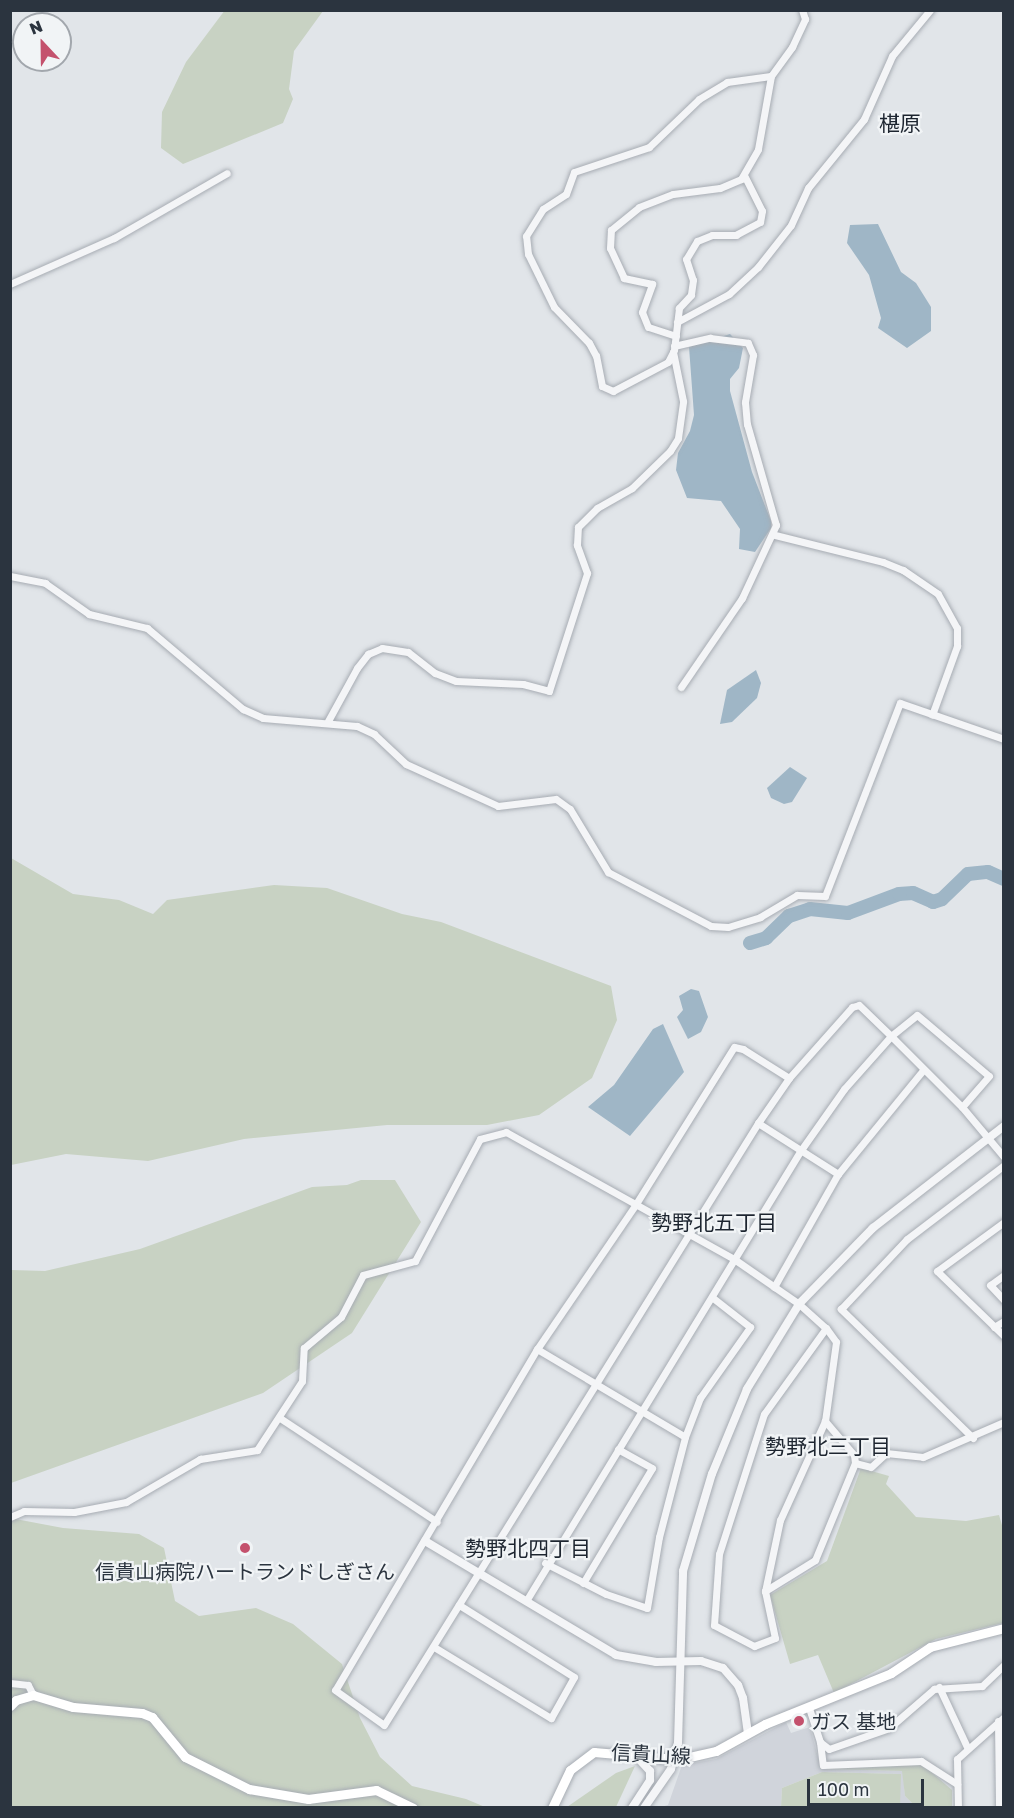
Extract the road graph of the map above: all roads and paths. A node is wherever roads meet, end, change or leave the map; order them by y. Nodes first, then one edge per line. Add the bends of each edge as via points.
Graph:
1 (802, 10) edge
2 (930, 10) edge
3 (771, 76) junction
4 (227, 173) dead end
5 (744, 175) junction
6 (10, 284) edge
7 (677, 322) junction
8 (676, 336) junction
9 (674, 349) junction
10 (775, 535) junction
11 (10, 576) edge
12 (681, 687) dead end
13 (932, 715) junction
14 (328, 721) junction
15 (1004, 739) edge
16 (891, 1036) junction
17 (923, 1071) junction
18 (789, 1078) junction
19 (962, 1107) junction
20 (758, 1123) junction
21 (1004, 1126) edge
22 (989, 1137) junction
23 (801, 1150) junction
24 (1004, 1157) edge
25 (1004, 1165) edge
26 (838, 1174) junction
27 (636, 1204) junction
28 (1004, 1222) edge
29 (689, 1234) junction
30 (734, 1259) junction
31 (1004, 1275) edge
32 (774, 1287) junction
33 (713, 1298) junction
34 (1004, 1300) edge
35 (799, 1304) junction
36 (1004, 1321) edge
37 (994, 1327) junction
38 (826, 1328) junction
39 (1004, 1336) edge
40 (537, 1349) junction
41 (597, 1383) junction
42 (640, 1409) junction
43 (280, 1418) junction
44 (825, 1421) junction
45 (1004, 1422) edge
46 (685, 1437) junction
47 (973, 1438) junction
48 (618, 1449) junction
49 (855, 1463) junction
50 (10, 1518) edge
51 (437, 1522) junction
52 (425, 1541) junction
53 (545, 1563) junction
54 (478, 1573) junction
55 (583, 1583) junction
56 (765, 1591) junction
57 (526, 1601) junction
58 (459, 1605) junction
59 (1004, 1628) edge
60 (434, 1647) junction
61 (677, 1663) junction
62 (1004, 1665) edge
63 (10, 1683) edge
64 (939, 1688) junction
65 (33, 1695) junction
66 (10, 1706) edge
67 (809, 1708) junction
68 (1001, 1719) edge
69 (748, 1733) junction
70 (820, 1742) junction
71 (967, 1747) junction
72 (636, 1756) junction
73 (957, 1784) junction
74 (413, 1808) edge
75 (552, 1808) edge
76 (632, 1808) edge
77 (644, 1808) edge
78 (958, 1808) edge
79 (999, 1808) edge

1 - 3 street via 805,19 792,47
2 - 7 street via 892,56 864,119 808,188 791,225 758,267 729,294
3 - 5 street via 758,149
3 - 9 street via 727,82 699,99 649,147 574,172 566,194 543,209 526,236 528,254 554,307 589,343 596,356 602,386 613,391 649,375 668,362
4 - 6 street via 114,238
5 - 7 street via 762,211 760,222 736,235 712,235 697,241 686,259 693,280 691,295 679,308
5 - 8 street via 730,185 673,194 639,207 611,230 610,248 624,278 652,284 642,312 648,327
7 - 8 street
8 - 9 street
9 - 10 street via 710,338 748,344 753,356 745,402 747,424 776,525
9 - 14 street via 683,401 678,438 632,488 597,508 578,527 577,544 587,573 549,692 523,684 456,681 435,673 408,652 382,648 368,654 357,668
10 - 12 street via 742,598
10 - 13 street via 883,562 903,570 938,594 957,628 957,646
11 - 14 street via 45,583 89,614 147,628 253,713 272,720
13 - 14 street via 900,703 825,896 797,895 760,917 728,927 692,920 608,872 564,803 543,799 498,806 406,764 374,734
13 - 15 street
16 - 17 street
16 - 18 street via 855,1006
16 - 19 street via 916,1015 989,1076
16 - 23 street via 844,1089
17 - 19 street
17 - 26 street
18 - 20 street
18 - 27 street via 743,1048 734,1047
19 - 22 street
20 - 23 street
20 - 29 street
21 - 22 street
22 - 24 street
22 - 35 street via 873,1228
23 - 26 street
23 - 30 street
25 - 47 street via 907,1239 842,1309
26 - 32 street
27 - 29 street
27 - 40 street
27 - 43 street via 506,1132 480,1138 421,1255 401,1267 363,1275 341,1317 304,1348 302,1381
28 - 37 street via 937,1271
29 - 30 street
29 - 41 street
30 - 32 street
30 - 33 street
31 - 34 street via 990,1285
32 - 35 street
33 - 42 street
33 - 46 street via 750,1327 700,1398
35 - 38 street
35 - 61 street via 747,1389 712,1474 683,1571
36 - 37 street
37 - 39 street
38 - 44 street via 836,1342
38 - 56 street via 764,1414 719,1554 714,1625 754,1646 775,1638
40 - 41 street
40 - 51 street
41 - 42 street
41 - 54 street
42 - 46 street
42 - 48 street
43 - 50 street via 257,1450 200,1459 126,1502 74,1512 24,1511
43 - 51 street
44 - 49 street via 854,1455
44 - 56 street via 780,1520
45 - 47 street
46 - 55 street via 659,1537 646,1608
47 - 49 street via 923,1457 886,1453 871,1467
48 - 53 street
48 - 55 street via 652,1468
49 - 56 street via 815,1560
51 - 52 street
52 - 54 street
52 - 60 street via 334,1690 384,1725
53 - 55 street
53 - 57 street
54 - 57 street
54 - 58 street
57 - 61 street via 616,1655
58 - 60 street
58 - 60 street via 574,1677 551,1718
59 - 67 main road, 信貴山線 via 930,1647 891,1673
61 - 69 street via 713,1664 732,1676 743,1698
61 - 77 street via 678,1743 671,1769
62 - 64 street via 982,1686
63 - 65 street via 28,1686
64 - 70 street via 889,1728 829,1749
64 - 71 street
65 - 66 main road
65 - 74 main road via 73,1707 152,1717 185,1757 249,1789 308,1799 376,1790
67 - 69 main road, 信貴山線
67 - 70 street
68 - 71 street
68 - 79 street
69 - 72 main road, 信貴山線, bridge via 716,1751 685,1758
70 - 73 street via 823,1765 921,1761
71 - 73 street via 957,1759
72 - 75 main road, 信貴山線 via 606,1751 579,1760 563,1781
72 - 76 street via 651,1771
73 - 78 street

